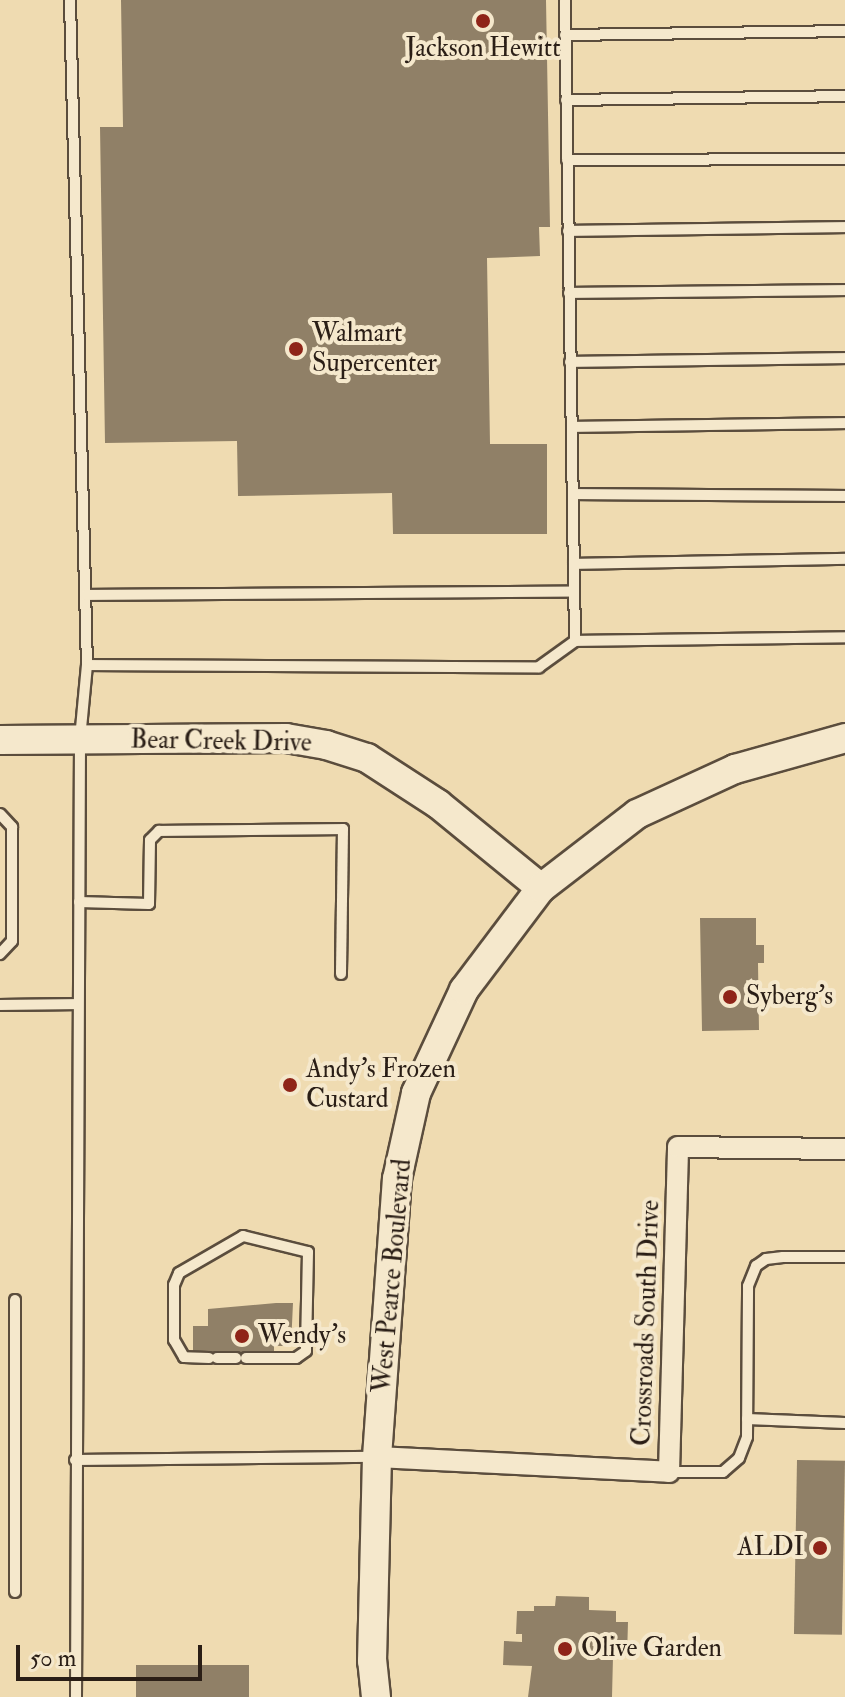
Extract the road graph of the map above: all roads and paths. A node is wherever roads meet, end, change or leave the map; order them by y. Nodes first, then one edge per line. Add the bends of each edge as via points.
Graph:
1 (70, 0) edge
2 (565, 0) edge
3 (845, 31) edge
4 (565, 35) junction
5 (845, 96) edge
6 (566, 100) junction
7 (845, 159) edge
8 (567, 160) junction
9 (845, 227) edge
10 (568, 231) junction
11 (845, 290) edge
12 (569, 293) junction
13 (845, 358) edge
14 (570, 362) junction
15 (845, 423) edge
16 (572, 427) junction
17 (573, 494) junction
18 (845, 496) edge
19 (845, 559) edge
20 (574, 564) junction
21 (574, 592) junction
22 (85, 595) junction
23 (845, 637) edge
24 (575, 641) junction
25 (87, 665) junction
26 (845, 738) edge
27 (80, 739) junction
28 (0, 740) edge
29 (0, 814) edge
30 (541, 888) junction
31 (79, 902) junction
32 (0, 954) edge
33 (341, 974) dead end
34 (78, 1004) junction
35 (0, 1005) edge
36 (845, 1149) edge
37 (845, 1257) edge
38 (15, 1300) dead end
39 (213, 1358) joint
40 (747, 1419) junction
41 (845, 1423) edge
42 (377, 1457) junction
43 (75, 1460) junction
44 (669, 1472) junction
45 (15, 1592) dead end
46 (372, 1661) junction
47 (76, 1697) edge
48 (363, 1697) edge
49 (376, 1697) edge

1 - 22 lane
2 - 4 lane
3 - 4 lane
4 - 6 lane
5 - 6 lane
6 - 8 lane
7 - 8 lane
8 - 10 lane
9 - 10 lane
10 - 12 lane
11 - 12 lane
12 - 14 lane
13 - 14 lane
14 - 16 lane
15 - 16 lane
16 - 17 lane
17 - 18 lane
17 - 20 lane
19 - 20 lane
20 - 21 lane
21 - 22 lane
21 - 24 lane
22 - 25 lane
23 - 24 lane
24 - 25 lane via 539,667
25 - 27 lane
26 - 30 street, West Pearce Boulevard via 735,769 637,814
27 - 28 street, Bear Creek Drive
27 - 30 street, Bear Creek Drive via 286,738 367,758 438,804
27 - 31 lane
29 - 32 lane via 12,827 12,941
30 - 42 street, West Pearce Boulevard via 464,990 416,1093 397,1179
31 - 33 lane via 149,904 150,840 159,831 343,829
31 - 34 lane
34 - 35 lane
34 - 43 lane
36 - 44 street, Crossroads South Drive via 678,1147
37 - 40 lane via 783,1257 756,1266 748,1286
38 - 45 lane
39 - 39 lane via 184,1357 174,1340 174,1285 179,1273 243,1236 308,1252 306,1351 296,1358
40 - 41 lane
40 - 44 lane via 747,1437 734,1465 723,1472
42 - 43 lane
42 - 44 street, Crossroads South Drive
42 - 46 street, West Pearce Boulevard
43 - 47 lane
46 - 48 street, West Pearce Boulevard
46 - 49 street, West Pearce Boulevard

